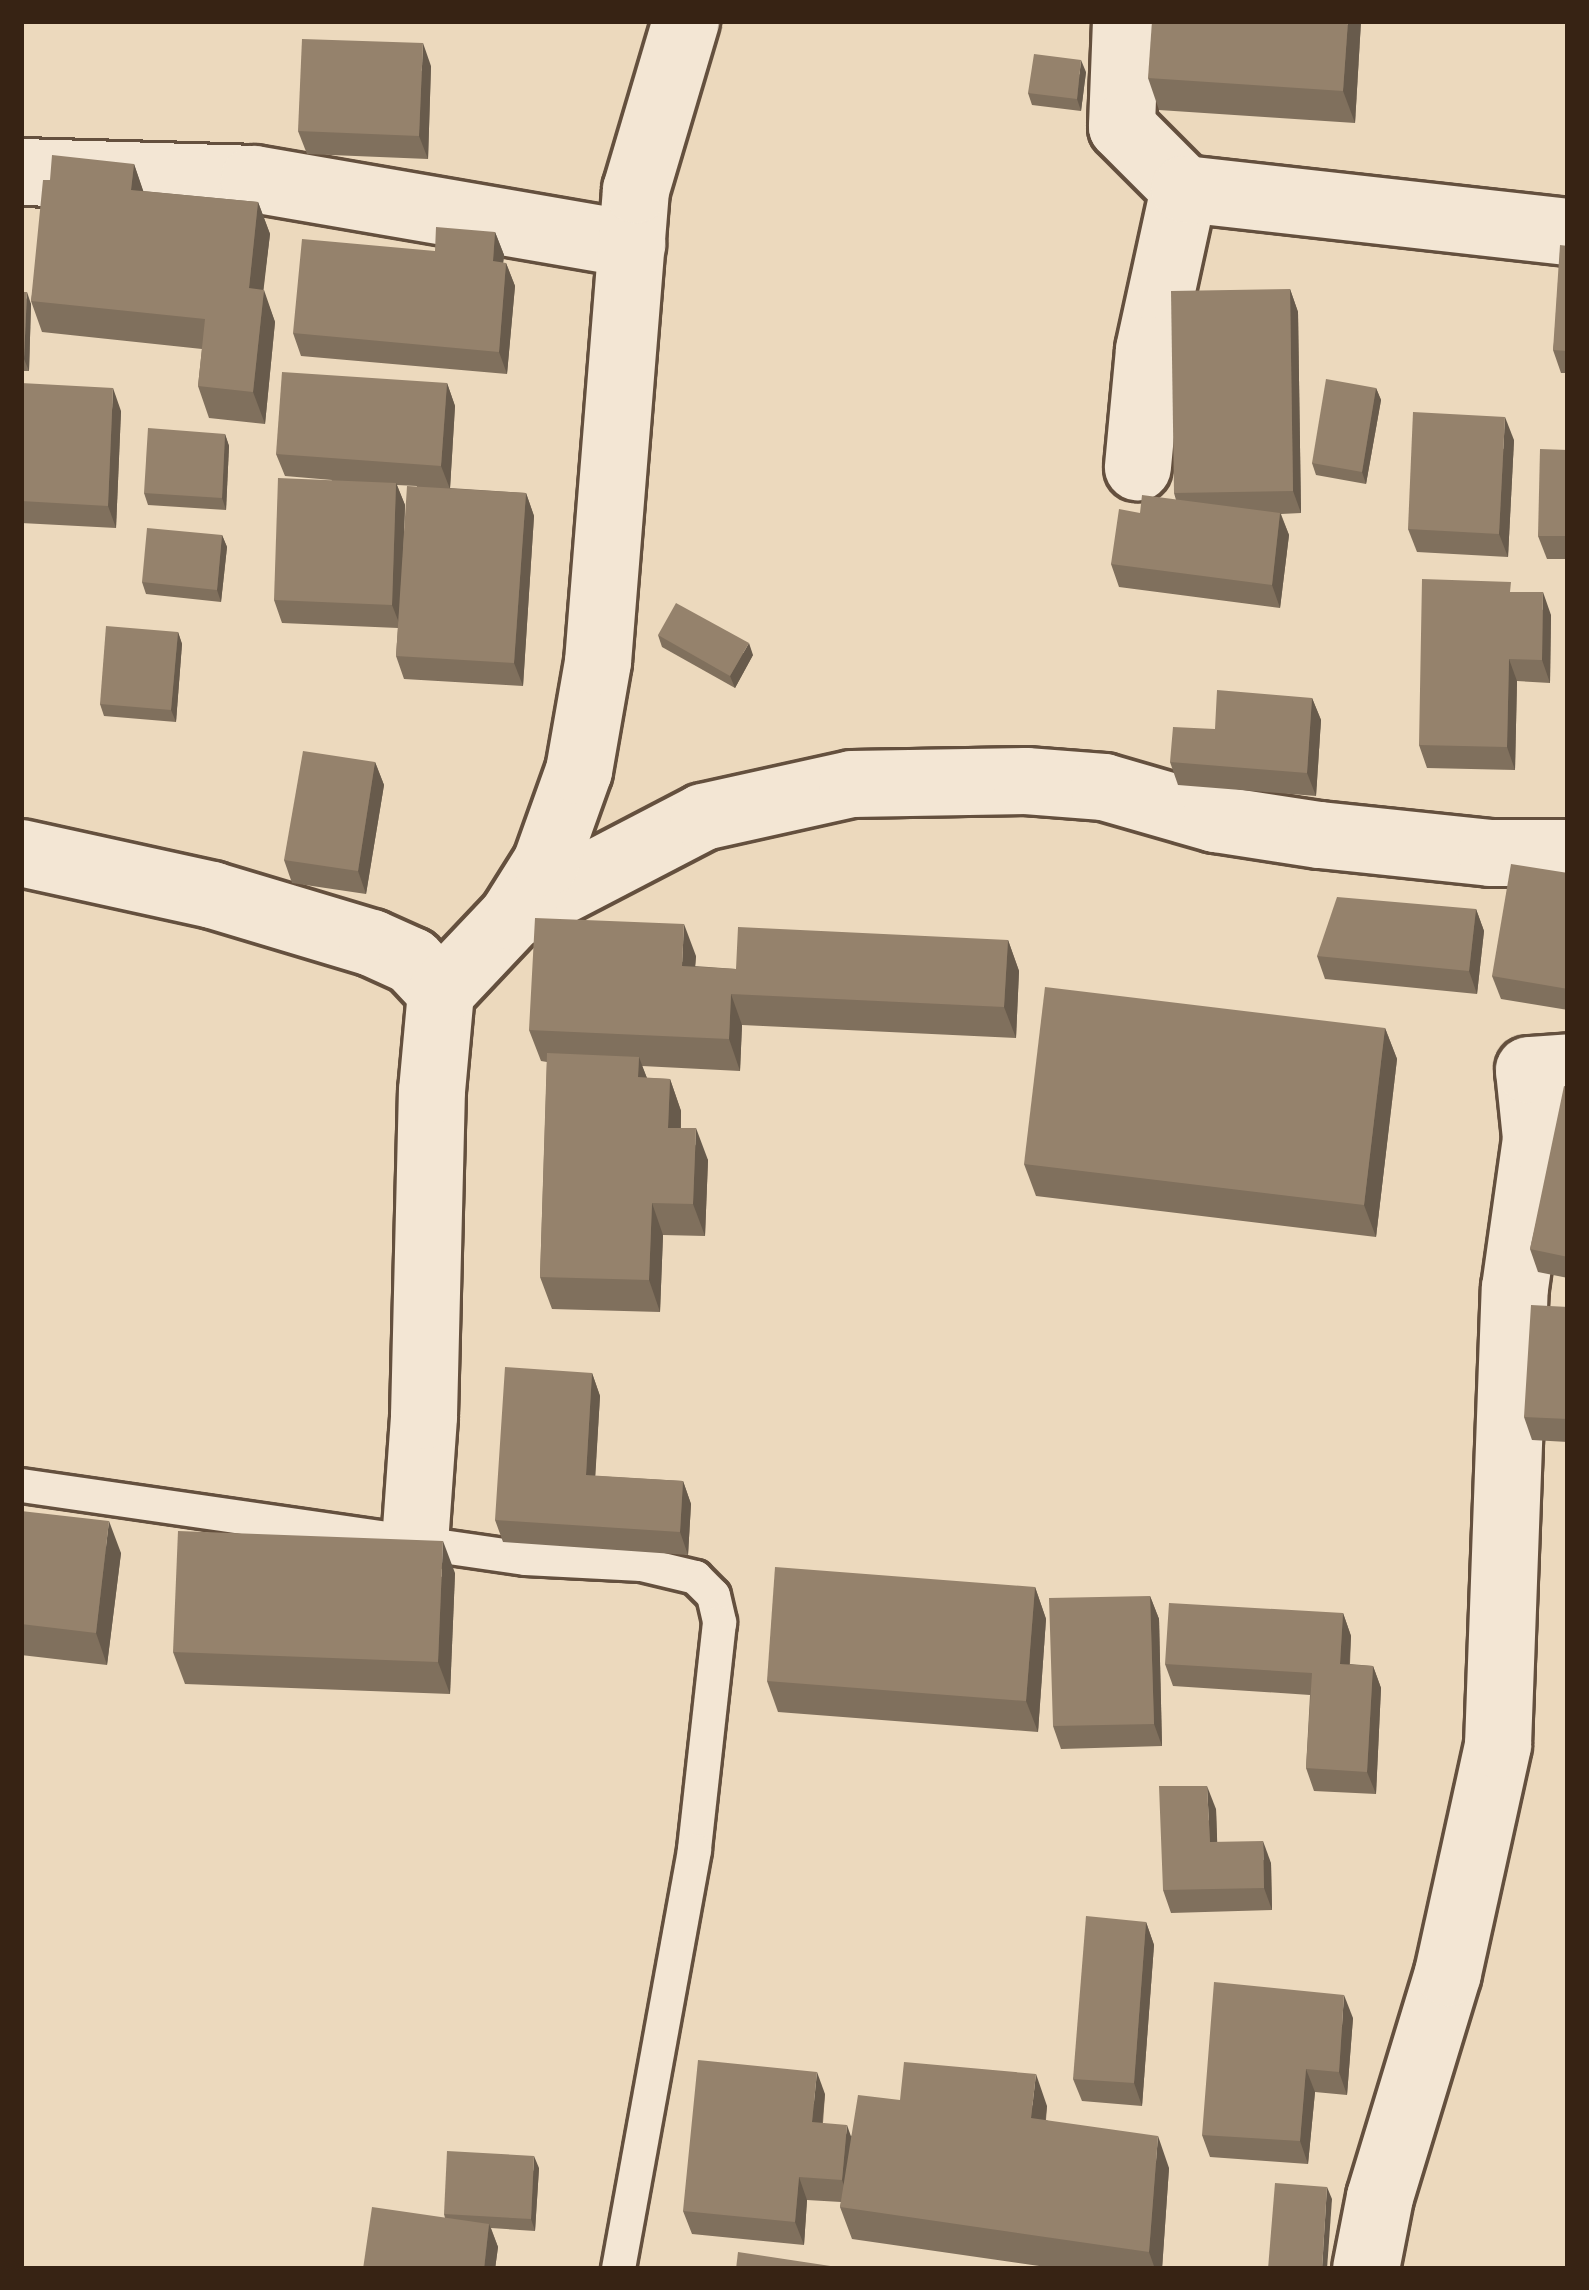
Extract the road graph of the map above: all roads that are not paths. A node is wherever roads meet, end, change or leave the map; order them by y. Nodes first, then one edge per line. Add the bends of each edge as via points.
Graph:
1 (686, 21) edge
2 (1126, 21) edge
3 (21, 172) edge
4 (1184, 188) junction
5 (1568, 232) edge
6 (632, 244) junction
7 (1138, 467) dead end
8 (21, 853) edge
9 (1568, 853) edge
10 (512, 917) junction
11 (441, 992) junction
12 (1568, 1066) edge
13 (21, 1485) edge
14 (415, 1543) junction
15 (618, 2269) edge
16 (1366, 2269) edge

1 - 6 street via 636,190
2 - 4 street via 1122,127
3 - 6 street via 254,179
4 - 5 street
4 - 7 street via 1149,350
6 - 10 street via 598,662 565,819
8 - 11 street via 212,895 371,943 412,961
9 - 10 street via 1320,836 1104,788 852,784 703,817
10 - 11 street
11 - 14 street
12 - 16 street via 1528,1070 1537,1138 1515,1288 1498,1745 1448,1972
13 - 14 lane
14 - 15 lane via 641,1564 694,1576 712,1595 719,1622 694,1850

